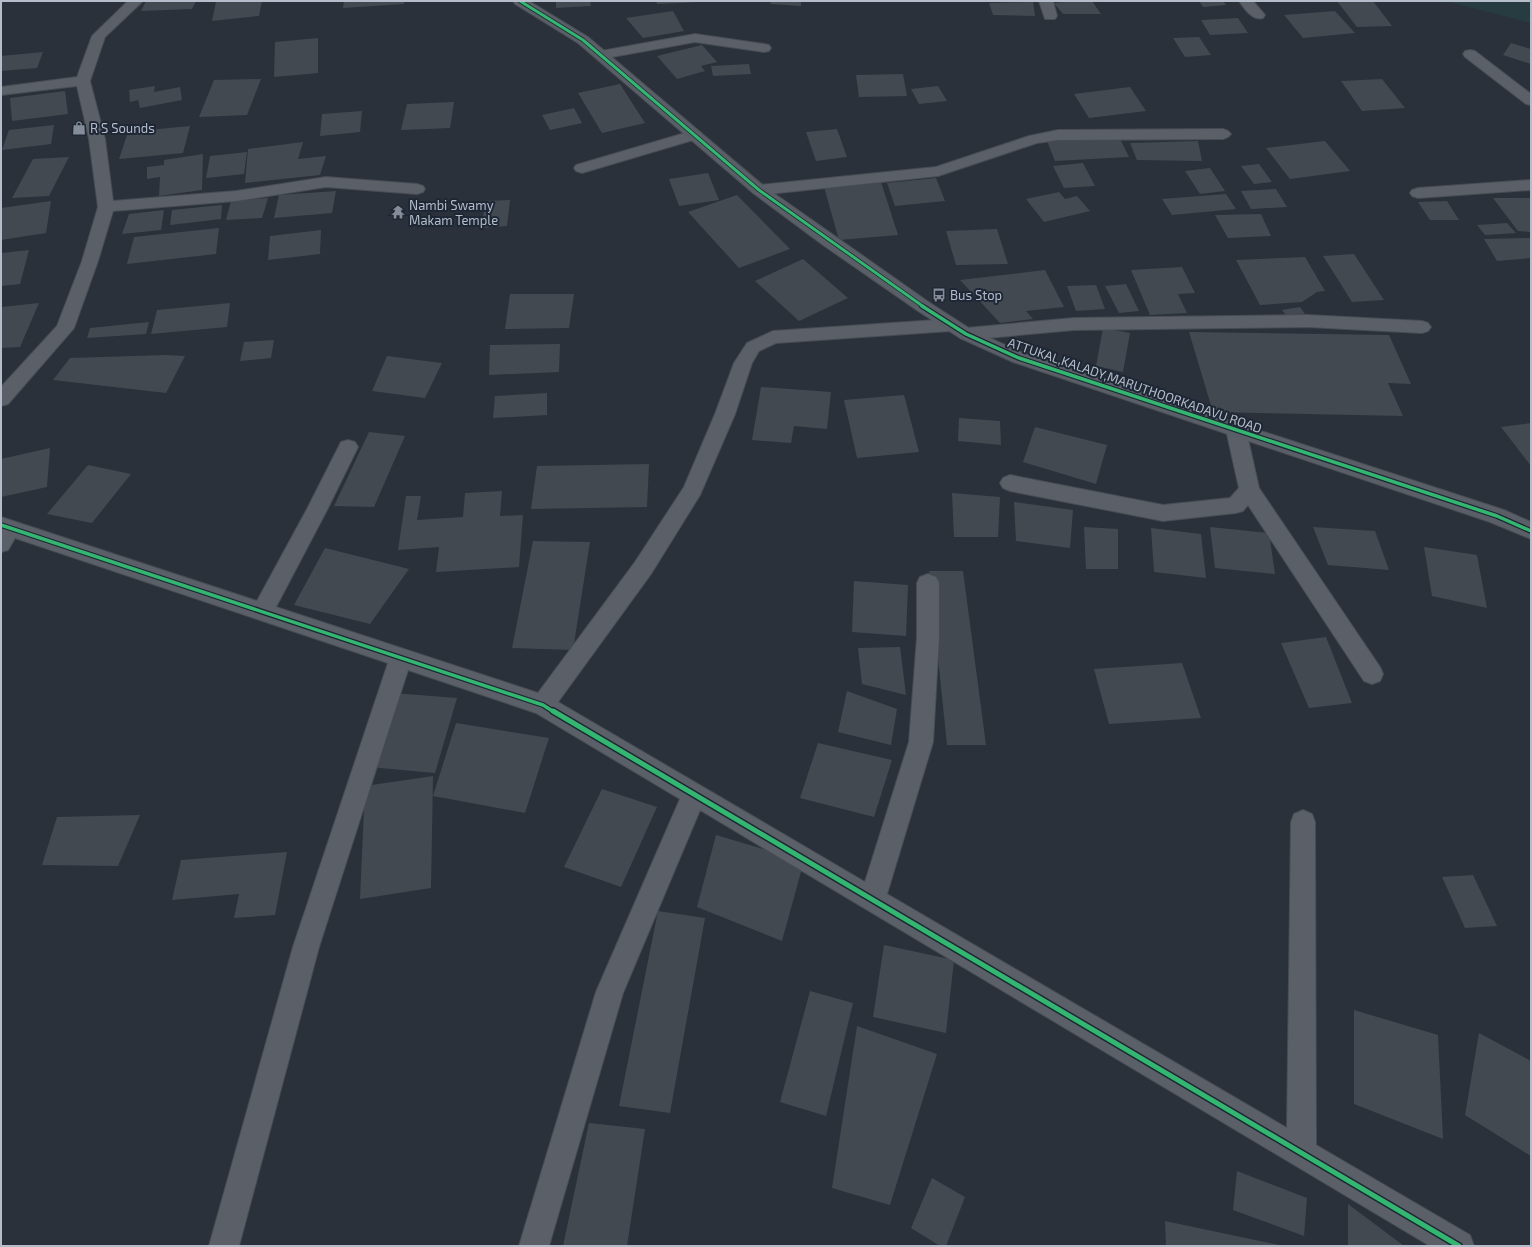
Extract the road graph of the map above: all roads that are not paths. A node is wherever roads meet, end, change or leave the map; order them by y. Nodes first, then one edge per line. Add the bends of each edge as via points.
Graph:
1 (136, 1) edge
2 (520, 1) edge
3 (1046, 1) edge
4 (1246, 1) edge
5 (1258, 15) dead end
6 (1050, 16) dead end
7 (764, 48) dead end
8 (1470, 54) dead end
9 (601, 55) junction
10 (83, 81) junction
11 (1, 91) edge
12 (1531, 101) edge
13 (1223, 134) dead end
14 (694, 135) junction
15 (582, 168) dead end
16 (1531, 185) edge
17 (417, 189) dead end
18 (759, 190) junction
19 (1418, 193) dead end
20 (106, 207) junction
21 (1422, 327) dead end
22 (958, 329) junction
23 (1, 399) edge
24 (1236, 430) junction
25 (348, 447) dead end
26 (1010, 483) dead end
27 (1249, 490) junction
28 (1531, 531) edge
29 (4, 532) edge
30 (928, 583) dead end
31 (262, 612) junction
32 (402, 658) junction
33 (1372, 674) dead end
34 (543, 704) junction
35 (694, 794) junction
36 (1303, 822) dead end
37 (873, 899) junction
38 (1301, 1153) junction
39 (224, 1246) edge
40 (534, 1246) edge
41 (1458, 1246) edge

1 - 10 street via 99,36
2 - 9 street, ATTUKAL,KALADY,MARUTHOORKADAVU ROAD via 583,40
3 - 6 street
4 - 5 street
7 - 9 street via 695,38
8 - 12 street
9 - 14 street, ATTUKAL,KALADY,MARUTHOORKADAVU ROAD
10 - 11 street
10 - 20 street via 97,139
13 - 18 street via 1058,135 1034,139 938,171
14 - 15 street
14 - 18 street, ATTUKAL,KALADY,MARUTHOORKADAVU ROAD
16 - 19 street
17 - 20 street via 326,182 236,196
18 - 22 street, ATTUKAL,KALADY,MARUTHOORKADAVU ROAD
20 - 23 street via 90,262 65,328
21 - 22 street via 1308,321 1074,324
22 - 24 street, ATTUKAL,KALADY,MARUTHOORKADAVU ROAD via 1018,358
22 - 34 street via 773,337 753,347 743,363 693,490 644,568
24 - 27 street
24 - 28 street, ATTUKAL,KALADY,MARUTHOORKADAVU ROAD via 1497,516
25 - 31 street via 318,510
26 - 27 street via 1163,513 1236,505
27 - 33 street
29 - 31 street
30 - 37 street via 928,637 921,742
31 - 32 street
32 - 34 street
32 - 39 street via 306,947
34 - 35 street
35 - 37 street
35 - 40 street via 610,992
36 - 38 street
37 - 38 street
38 - 41 street

